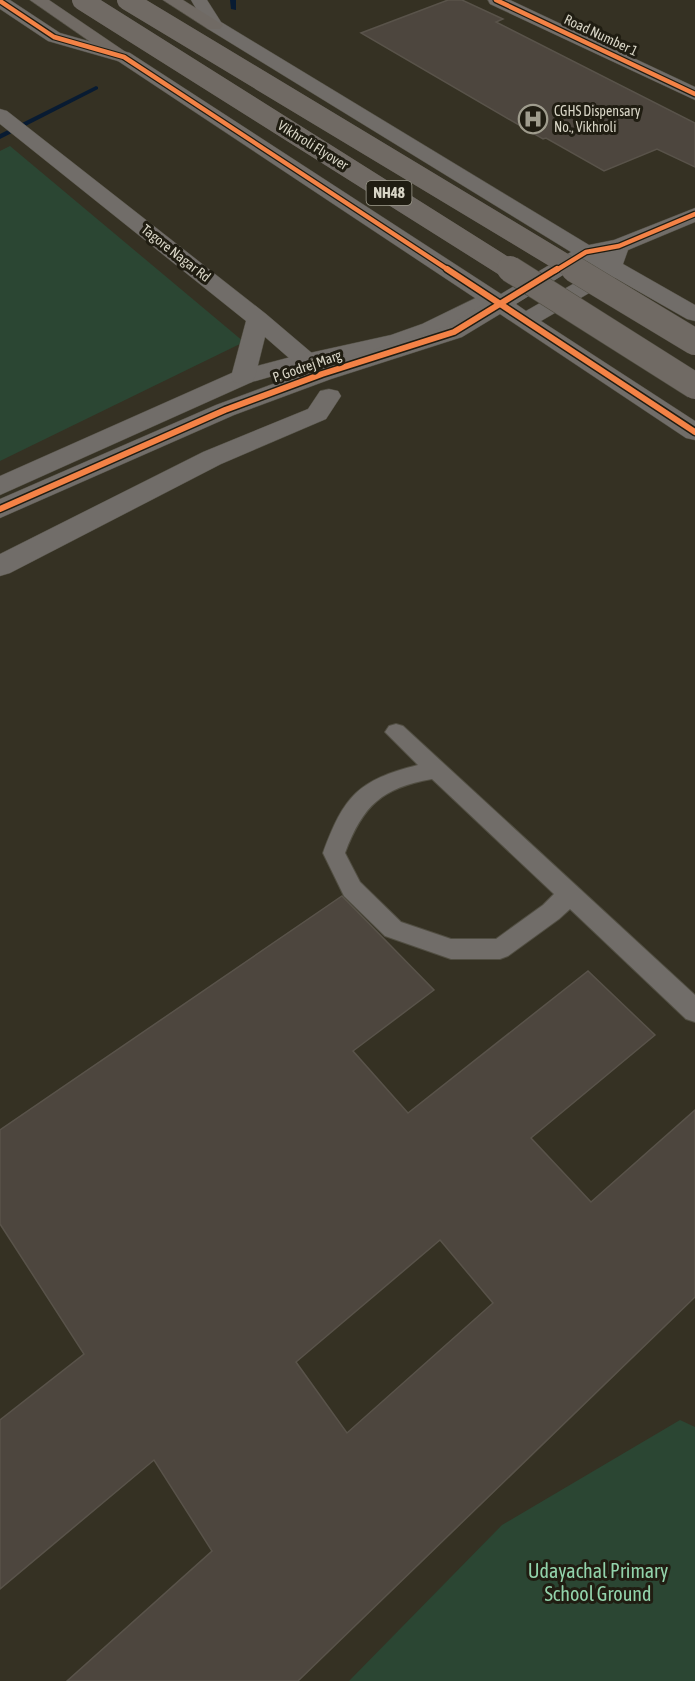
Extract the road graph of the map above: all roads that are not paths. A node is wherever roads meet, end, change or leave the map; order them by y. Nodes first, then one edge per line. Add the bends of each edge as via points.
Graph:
1 (38, 0) edge
2 (82, 0) edge
3 (128, 0) edge
4 (171, 0) edge
5 (199, 0) edge
6 (496, 0) edge
7 (0, 1) edge
8 (214, 25) junction
9 (124, 57) junction
10 (695, 94) edge
11 (0, 115) edge
12 (695, 214) edge
13 (586, 252) junction
14 (616, 256) junction
15 (495, 301) junction
16 (695, 314) edge
17 (258, 319) junction
18 (508, 327) junction
19 (695, 342) edge
20 (243, 377) junction
21 (319, 377) junction
22 (695, 386) edge
23 (229, 417) junction
24 (695, 432) edge
25 (0, 486) edge
26 (0, 509) edge
27 (0, 531) edge
28 (0, 566) edge
29 (396, 732) dead end
30 (436, 770) junction
31 (569, 894) junction
32 (695, 1011) edge

1 - 9 highway
2 - 22 highway, Vikhroli Flyover / NH48, bridge
3 - 19 highway, Vikhroli Flyover / NH48, bridge
4 - 8 highway
5 - 8 street
6 - 10 street, Road Number 1
7 - 9 street via 54,37
8 - 13 street
9 - 15 street
11 - 17 street, Tagore Nagar Rd
12 - 14 street
13 - 14 street
13 - 15 street, P. Godrej Marg
14 - 16 street
14 - 18 street via 609,272
15 - 18 street
15 - 21 street, P. Godrej Marg via 454,332 405,343
17 - 20 street
17 - 21 street, Tagore Nagar Rd
18 - 21 street
18 - 24 street
20 - 21 street via 277,365
20 - 25 street
21 - 23 street, P. Godrej Marg
21 - 28 street via 317,414 212,458
23 - 26 street, P. Godrej Marg
23 - 27 street
29 - 30 lane
30 - 31 lane
30 - 31 lane via 416,772 371,791 344,825 334,853 352,889 393,929 451,948 500,949
31 - 32 lane

